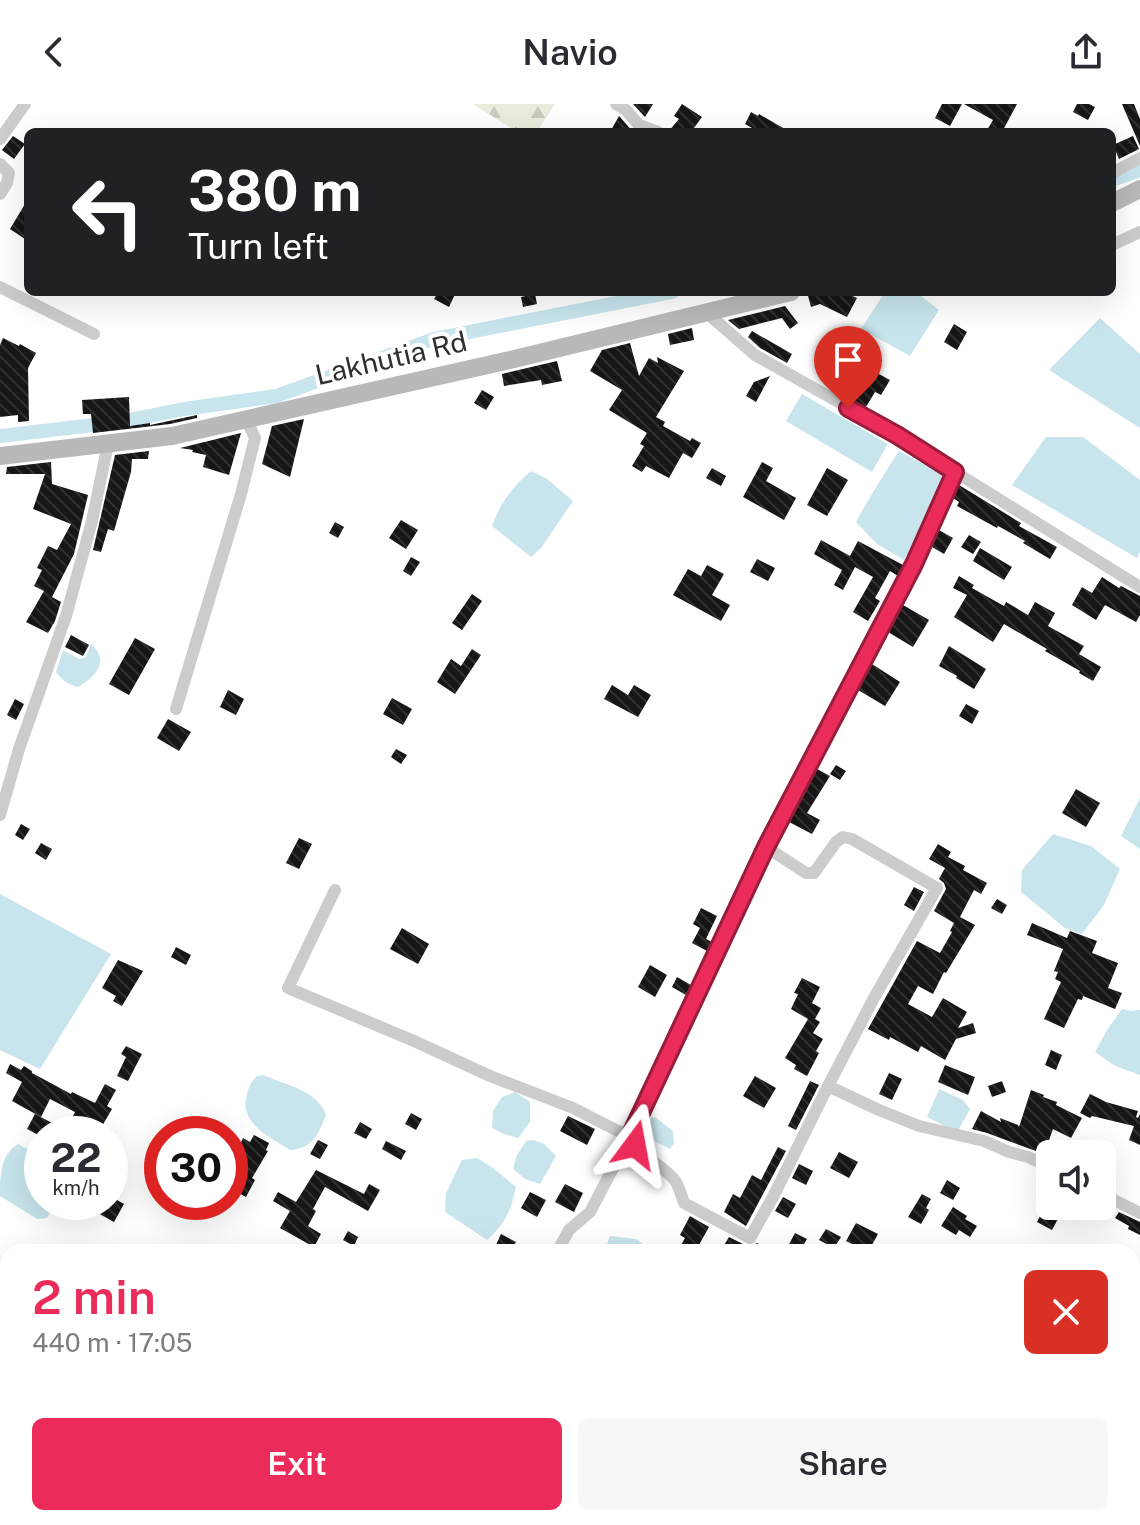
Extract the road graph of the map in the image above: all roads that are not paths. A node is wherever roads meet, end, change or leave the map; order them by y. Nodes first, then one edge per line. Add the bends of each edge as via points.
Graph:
1 (25, 104) edge
2 (616, 104) edge
3 (647, 128) edge
4 (0, 139) edge
5 (1140, 158) edge
6 (0, 164) edge
7 (1116, 171) edge
8 (1140, 189) edge
9 (0, 194) edge
10 (1116, 201) edge
11 (1140, 232) edge
12 (1116, 243) edge
13 (0, 287) edge
14 (765, 296) edge
15 (707, 313) junction
16 (94, 334) dead end
17 (246, 419) junction
18 (108, 444) junction
19 (0, 456) edge
20 (955, 472) junction
21 (1140, 587) edge
22 (176, 709) dead end
23 (0, 815) edge
24 (766, 847) junction
25 (335, 890) dead end
26 (828, 1086) junction
27 (631, 1134) junction
28 (1036, 1161) edge
29 (1116, 1201) edge
30 (1140, 1213) edge
31 (750, 1238) junction
32 (561, 1244) edge
33 (747, 1244) edge

1 - 4 street
2 - 3 street
5 - 7 street
6 - 9 street via 9,173
8 - 10 street
11 - 12 street
13 - 16 street
14 - 15 street, Lakhutia Rd
15 - 17 street, Lakhutia Rd
15 - 20 street via 755,355
17 - 18 street, Lakhutia Rd
17 - 22 street via 255,438
18 - 19 street, Lakhutia Rd
18 - 23 street via 66,616
20 - 21 street
20 - 24 street via 914,564
24 - 26 street via 814,873 836,842 852,839 937,888
24 - 27 street
25 - 27 street via 288,988
26 - 28 street via 919,1126 984,1141
26 - 31 street
27 - 31 street via 635,1145 676,1180 684,1203
27 - 32 street via 590,1212
29 - 30 street
31 - 33 street

